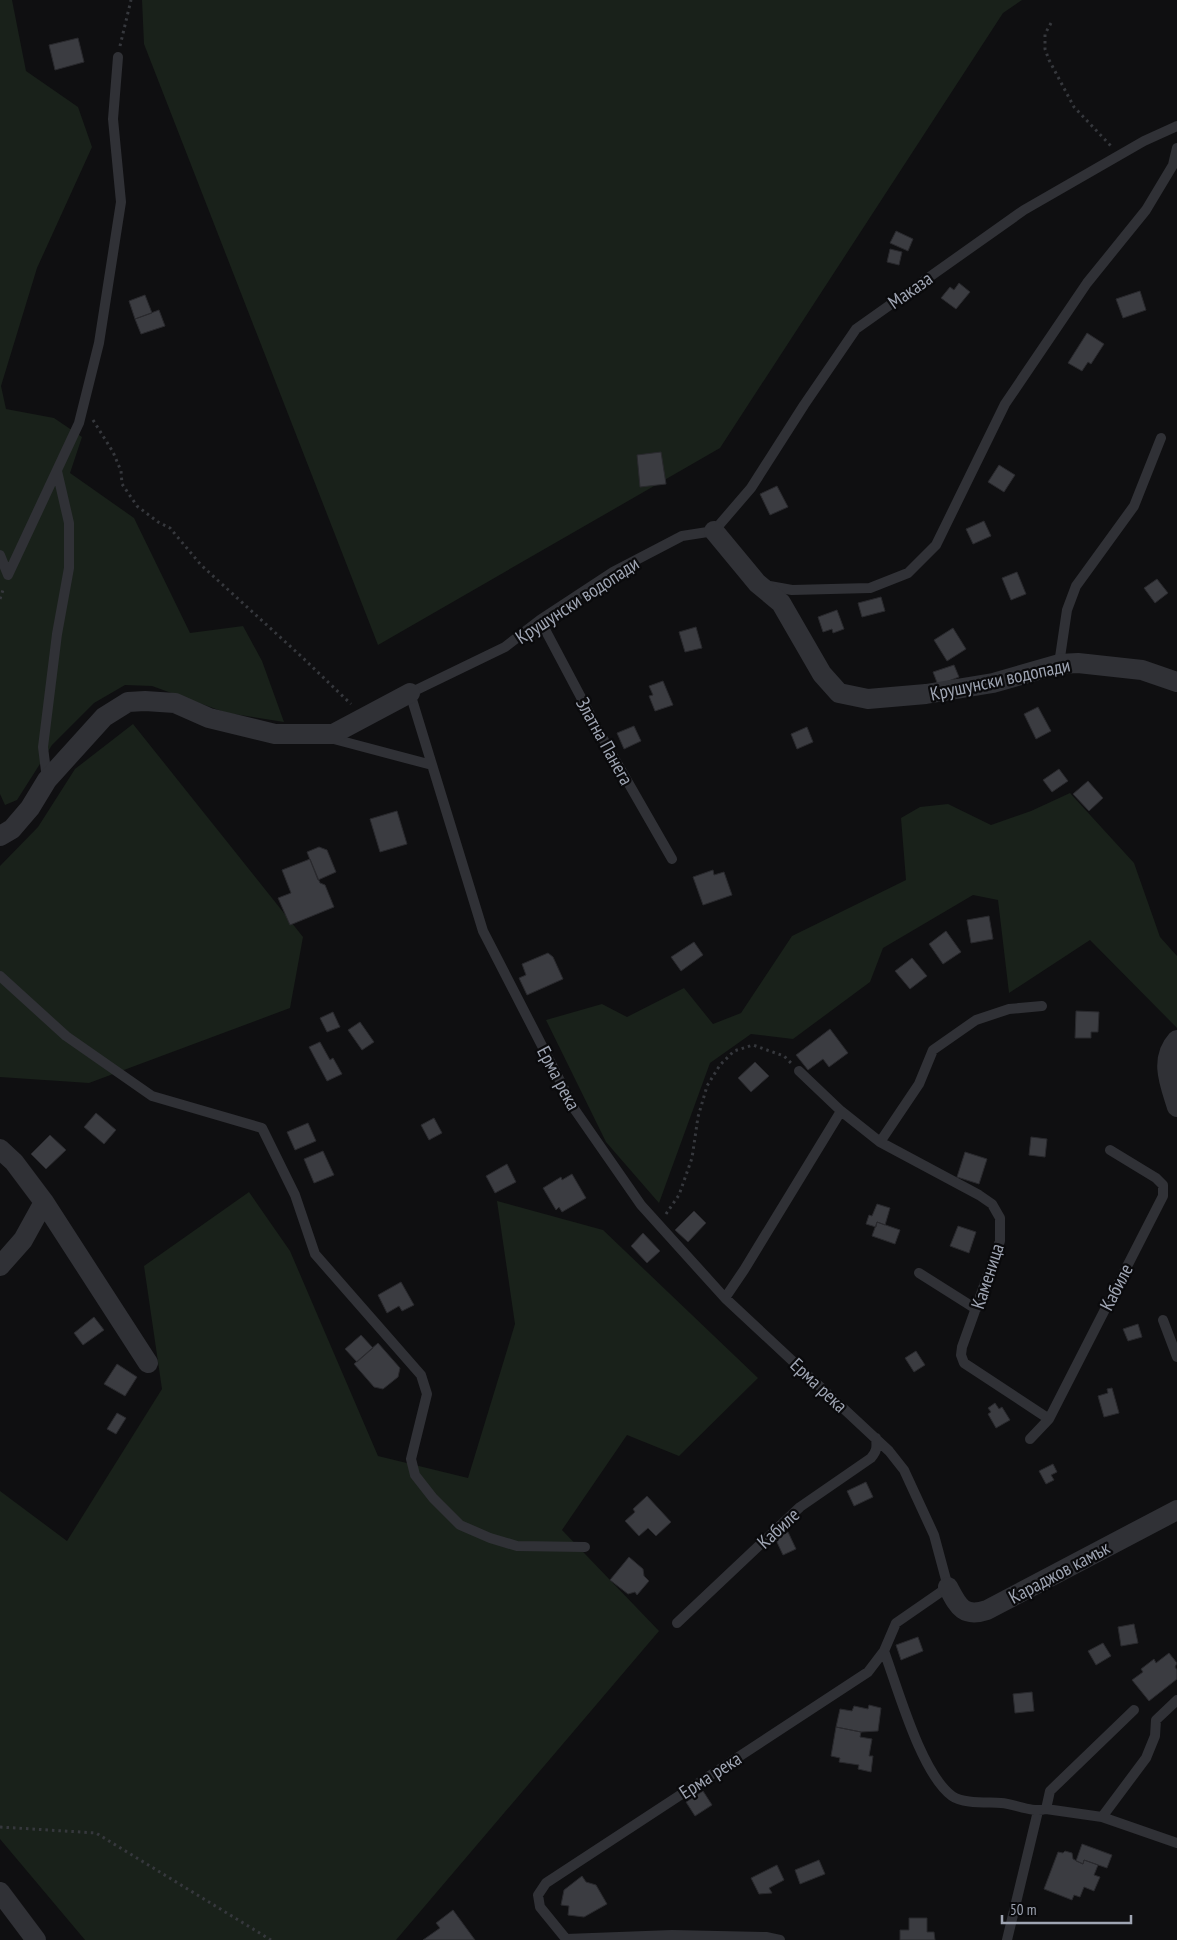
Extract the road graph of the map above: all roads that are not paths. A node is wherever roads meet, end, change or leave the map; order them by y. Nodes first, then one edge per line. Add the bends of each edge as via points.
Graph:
1 (118, 57) road end
2 (1177, 126) edge
3 (1177, 148) edge
4 (1162, 438) dead end
5 (57, 471) junction
6 (714, 531) junction
7 (0, 555) edge
8 (757, 583) junction
9 (540, 620) junction
10 (1059, 664) junction
11 (1176, 680) edge
12 (410, 693) junction
13 (314, 734) junction
14 (432, 765) junction
15 (47, 780) junction
16 (0, 836) edge
17 (672, 859) dead end
18 (0, 976) edge
19 (1042, 1006) dead end
20 (1177, 1040) edge
21 (799, 1071) road end
22 (1177, 1107) edge
23 (841, 1111) junction
24 (880, 1142) junction
25 (0, 1149) edge
26 (1110, 1150) dead end
27 (44, 1202) junction
28 (0, 1266) edge
29 (919, 1273) dead end
30 (724, 1298) junction
31 (976, 1309) junction
32 (1163, 1320) dead end
33 (1177, 1357) edge
34 (148, 1363) dead end
35 (1049, 1419) junction
36 (876, 1438) junction
37 (1030, 1439) dead end
38 (1177, 1510) edge
39 (585, 1547) dead end
40 (948, 1587) junction
41 (677, 1623) dead end
42 (884, 1652) junction
43 (1177, 1700) edge
44 (1134, 1710) dead end
45 (1042, 1810) junction
46 (1102, 1817) junction
47 (1177, 1843) edge
48 (0, 1892) edge
49 (566, 1939) edge
50 (36, 1940) edge
51 (780, 1940) edge
52 (1007, 1940) edge

1 - 5 lane via 113,119 121,202 99,343 79,423
2 - 6 lane, Маказа via 1144,141 1024,210 856,329 751,488
3 - 8 lane via 1173,165 1146,210 1087,283 1005,404 936,545 908,573 870,588 792,590
4 - 10 lane via 1134,506 1076,586 1067,610
5 - 7 lane via 8,575
5 - 15 lane via 69,523 69,568 43,746
6 - 8 street, Крушунски водопади
6 - 9 lane, Крушунски водопади via 682,536 621,568
8 - 10 street, Крушунски водопади via 781,603 822,674 839,694 868,699 926,694 992,683
9 - 12 lane, Крушунски водопади via 505,647
9 - 17 lane, Златна Панега
10 - 11 street, Крушунски водопади via 1078,662 1142,670
12 - 13 street, Крушунски водопади via 333,734
12 - 14 lane, Ерма река
13 - 14 lane
13 - 15 street, Крушунски водопади via 276,734 209,718 176,703 128,702 104,717
14 - 30 lane, Ерма река via 483,931 575,1110 641,1206
15 - 16 street, Крушунски водопади via 30,808 12,829
18 - 39 lane via 66,1036 152,1096 262,1128 295,1195 315,1254 421,1375 427,1394 411,1459 415,1475 460,1525 490,1538 517,1546
19 - 24 lane via 1009,1009 976,1020 933,1050 919,1084
20 - 22 street via 1167,1055 1166,1070
21 - 23 lane, Каменица
23 - 24 lane, Каменица
23 - 30 lane
24 - 31 lane, Каменица via 992,1204 1000,1218 1000,1241
25 - 27 street
26 - 35 lane, Кабиле via 1156,1178 1162,1185 1163,1196
27 - 28 street via 23,1240
27 - 34 street
29 - 31 lane
30 - 36 lane, Ерма река
31 - 35 lane, Каменица via 962,1347 964,1364
32 - 33 lane
35 - 37 lane, Кабиле
36 - 40 lane, Ерма река via 904,1470 934,1535
36 - 41 lane, Кабиле via 877,1447 871,1458 800,1508
38 - 40 street, Караджов камък via 978,1613 966,1612 958,1606
40 - 42 lane, Ерма река via 896,1623
42 - 45 lane via 919,1748 936,1779 953,1798
42 - 49 lane, Ерма река via 868,1672 546,1883 538,1895 540,1907
43 - 46 lane via 1156,1720 1155,1736 1146,1758
44 - 45 lane via 1050,1791
45 - 46 lane
45 - 52 lane
46 - 47 lane
48 - 50 street
49 - 51 lane via 672,1934

